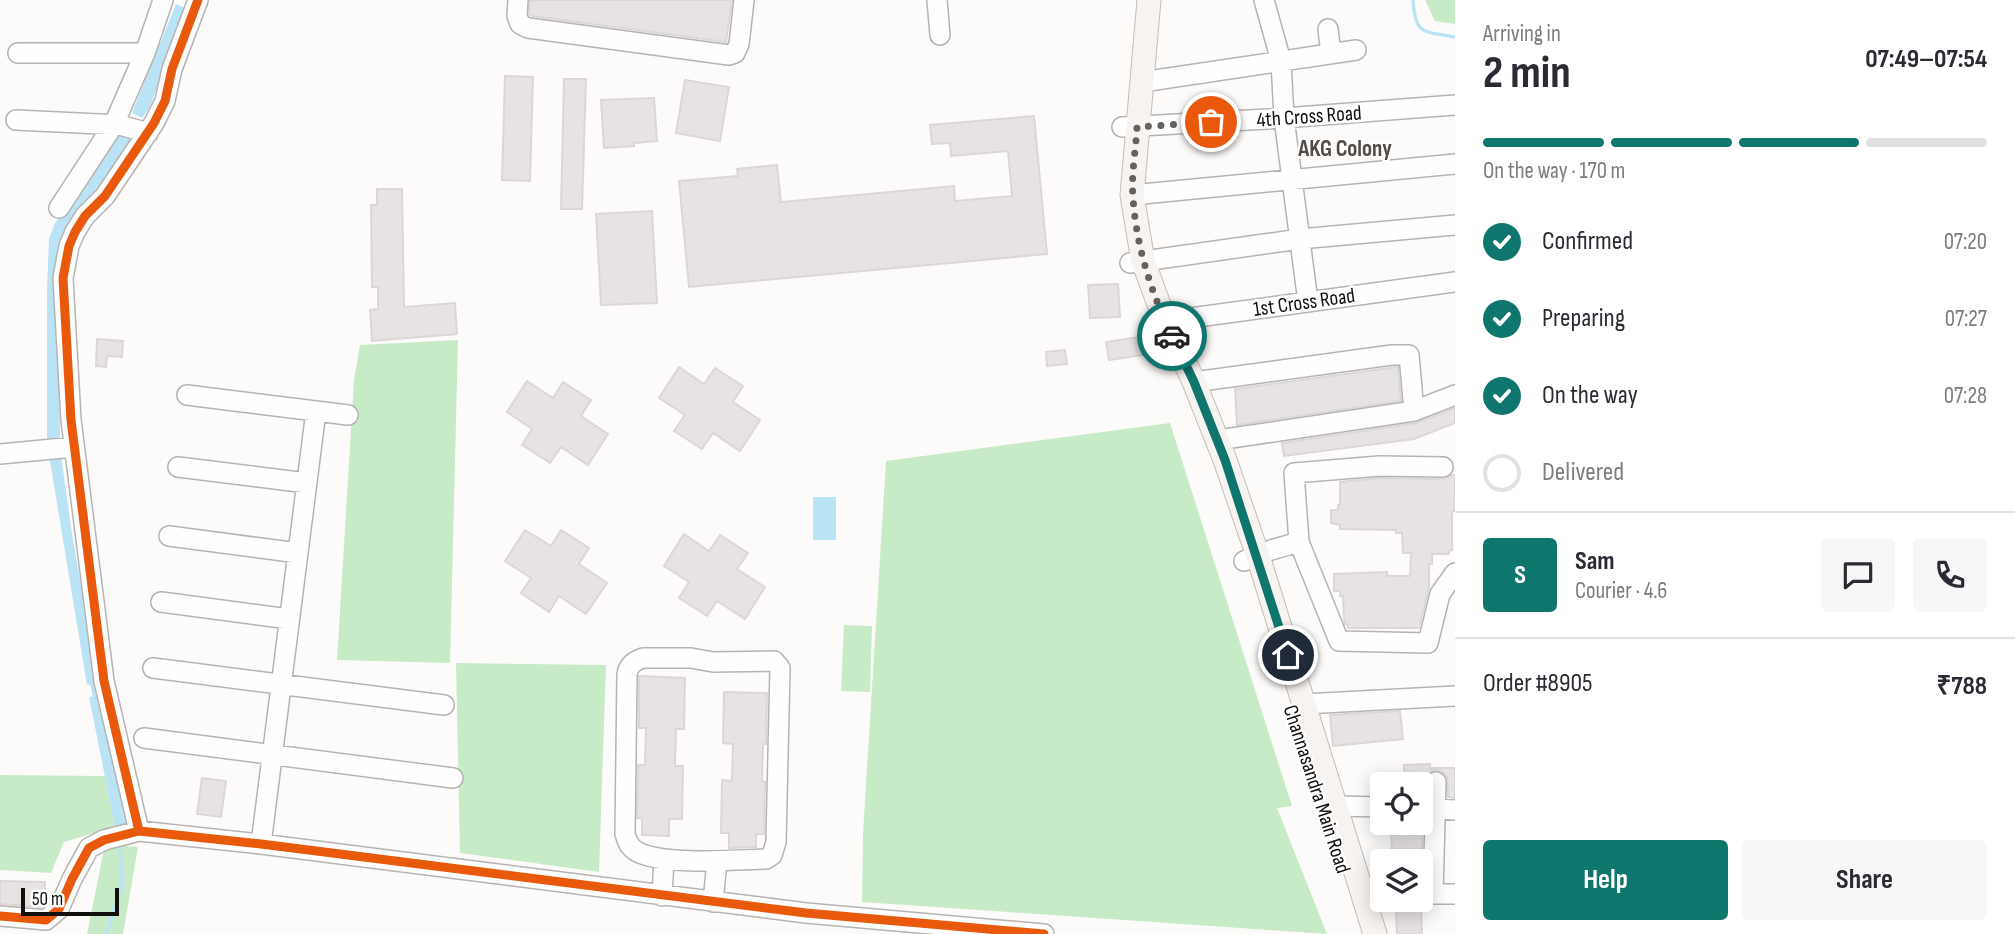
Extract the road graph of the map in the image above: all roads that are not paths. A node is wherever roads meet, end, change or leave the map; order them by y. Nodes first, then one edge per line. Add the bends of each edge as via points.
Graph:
1 (163, 0) edge
2 (518, 0) edge
3 (744, 0) edge
4 (937, 0) edge
5 (1134, 0) edge
6 (1149, 0) edge
7 (1264, 0) edge
8 (196, 1) edge
9 (1328, 29) dead end
10 (940, 34) dead end
11 (1356, 50) dead end
12 (18, 52) dead end
13 (145, 53) junction
14 (1331, 53) junction
15 (1281, 61) junction
16 (1142, 82) junction
17 (1455, 105) edge
18 (1284, 118) junction
19 (16, 120) dead end
20 (1129, 127) junction
21 (130, 128) junction
22 (1455, 164) edge
23 (1291, 178) junction
24 (1132, 195) junction
25 (59, 208) dead end
26 (1455, 225) edge
27 (1300, 239) junction
28 (1137, 262) junction
29 (1455, 282) edge
30 (1308, 302) junction
31 (1159, 322) junction
32 (1194, 382) junction
33 (187, 395) dead end
34 (1455, 395) edge
35 (316, 411) junction
36 (1414, 411) junction
37 (348, 415) dead end
38 (1218, 440) junction
39 (61, 448) junction
40 (0, 454) edge
41 (178, 467) dead end
42 (1443, 467) dead end
43 (307, 483) junction
44 (169, 536) dead end
45 (1299, 542) junction
46 (298, 552) junction
47 (1251, 559) junction
48 (1455, 573) edge
49 (161, 602) dead end
50 (289, 619) junction
51 (153, 668) dead end
52 (281, 684) junction
53 (1455, 696) edge
54 (1304, 704) junction
55 (444, 705) dead end
56 (144, 738) dead end
57 (272, 754) junction
58 (453, 778) dead end
59 (1436, 782) dead end
60 (1336, 806) junction
61 (1370, 807) edge
62 (1437, 809) edge
63 (129, 834) junction
64 (261, 844) junction
65 (1432, 849) edge
66 (664, 859) junction
67 (717, 860) junction
68 (1370, 886) edge
69 (1433, 893) edge
70 (1455, 894) edge
71 (662, 896) junction
72 (713, 902) junction
73 (1374, 912) edge
74 (0, 916) edge
75 (1044, 934) edge
76 (1361, 934) edge
77 (1376, 934) edge

1 - 13 street
2 - 3 street via 517,16 528,28 729,55 739,44
4 - 10 street
5 - 20 main road, Channasandra Main Road
6 - 16 main road, Channasandra Main Road
7 - 15 street
8 - 21 street via 165,101
9 - 14 street
11 - 14 street
12 - 13 street
13 - 21 street
14 - 15 street
15 - 16 street
15 - 18 street
16 - 20 main road, Channasandra Main Road
17 - 18 street, 4th Cross Road
18 - 20 street, 4th Cross Road
18 - 23 street
19 - 21 street
20 - 24 main road, Channasandra Main Road
20 - 28 main road, Channasandra Main Road via 1118,197 1123,235
21 - 25 street
21 - 39 street via 105,196 85,216 69,246 63,278
22 - 23 street
23 - 24 street
23 - 27 street
24 - 28 main road, Channasandra Main Road
26 - 27 street
27 - 28 street
27 - 30 street
28 - 31 main road, Channasandra Main Road
29 - 30 street, 1st Cross Road
30 - 31 street, 1st Cross Road
31 - 32 main road, Channasandra Main Road
31 - 47 main road, Channasandra Main Road
32 - 36 street via 1409,355
32 - 38 main road, Channasandra Main Road
33 - 35 street
34 - 36 street
35 - 37 street
35 - 43 street
36 - 38 street
38 - 47 main road, Channasandra Main Road
39 - 40 street
39 - 63 street
41 - 43 street
42 - 45 street via 1380,466 1294,474
43 - 46 street
44 - 46 street
45 - 47 street
45 - 48 street via 1339,641 1428,643 1440,594
46 - 50 street
47 - 54 main road, Channasandra Main Road
47 - 76 main road, Channasandra Main Road
49 - 50 street
50 - 52 street
51 - 52 street
52 - 55 street
52 - 57 street
53 - 54 street
54 - 60 main road, Channasandra Main Road
56 - 57 street
57 - 58 street
57 - 64 street
59 - 62 street
60 - 61 street
60 - 68 main road, Channasandra Main Road
62 - 65 street
63 - 64 street
63 - 74 street via 89,848 59,909 46,920
64 - 71 street
66 - 67 street
66 - 67 street via 635,850 625,834 628,669 643,658 774,661 780,668 775,848 766,859
66 - 71 street
67 - 72 street
69 - 70 street
71 - 72 street
72 - 75 street
73 - 77 main road, Channasandra Main Road

